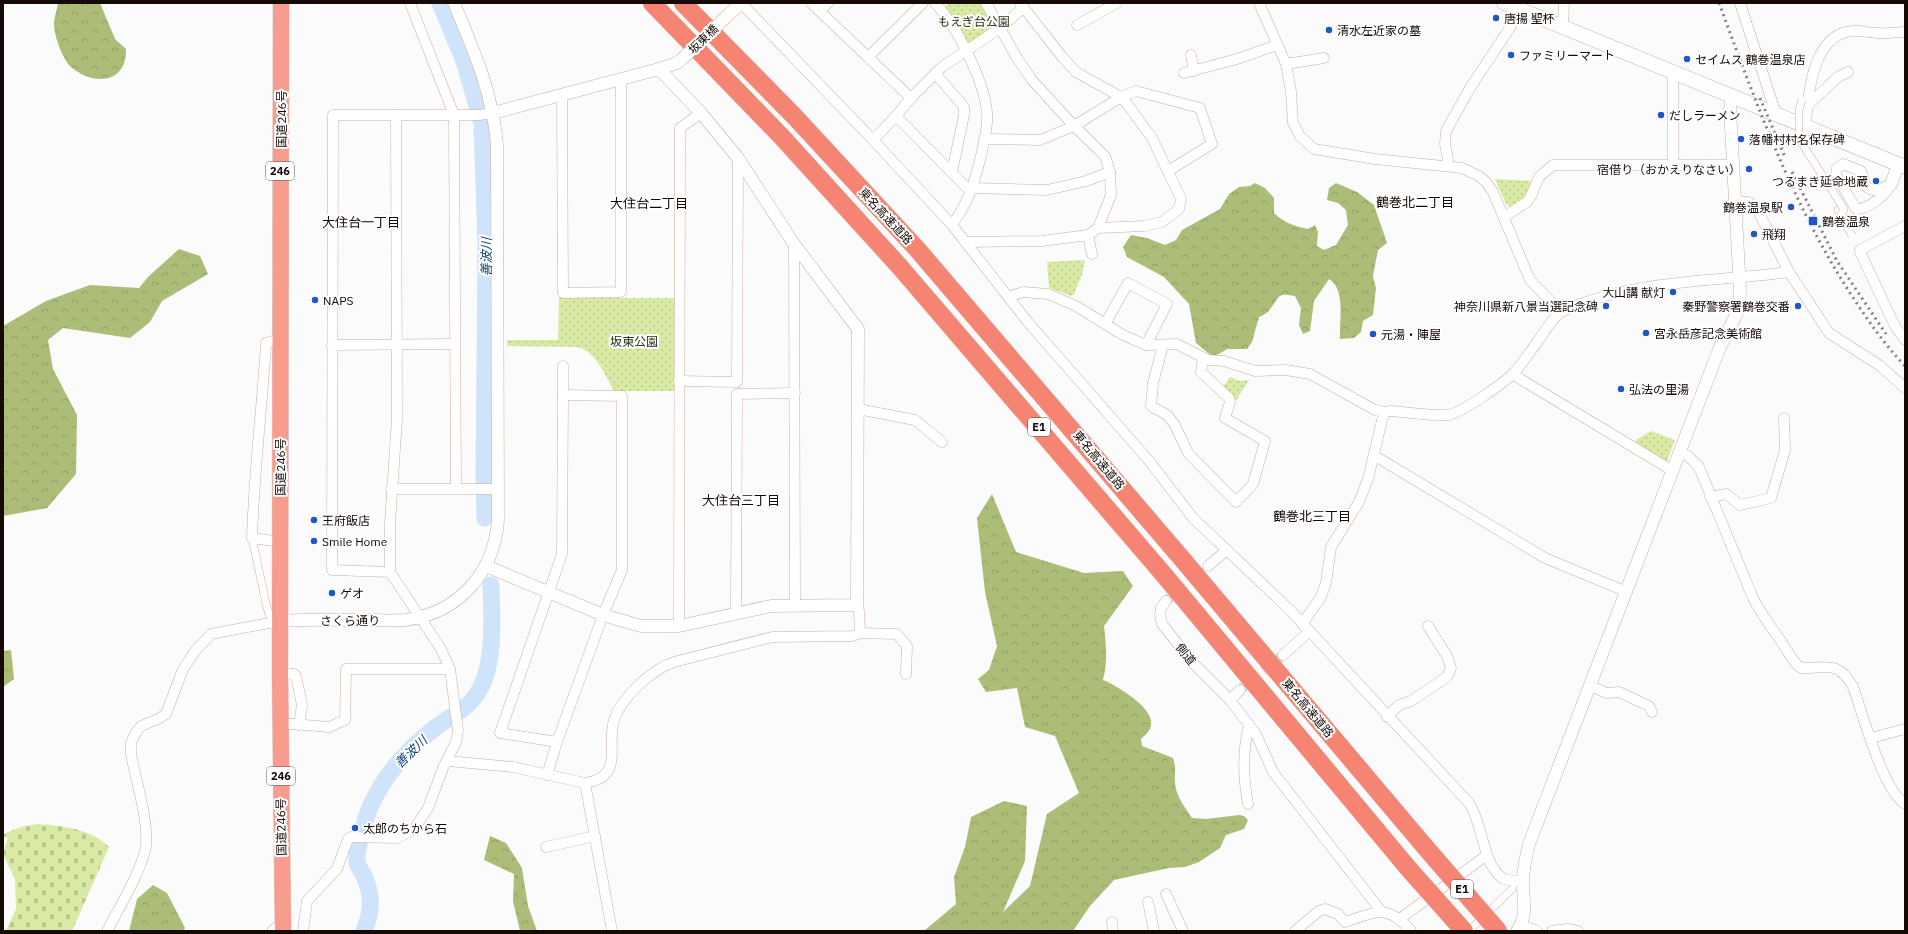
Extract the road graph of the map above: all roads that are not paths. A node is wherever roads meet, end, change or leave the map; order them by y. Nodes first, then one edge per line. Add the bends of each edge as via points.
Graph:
1 (281, 3) edge
2 (410, 3) edge
3 (454, 3) edge
4 (652, 3) edge
5 (684, 3) edge
6 (741, 3) edge
7 (811, 3) edge
8 (828, 3) edge
9 (923, 3) edge
10 (935, 3) edge
11 (986, 3) edge
12 (1117, 3) edge
13 (1259, 3) edge
14 (1504, 3) edge
15 (1564, 3) edge
16 (1740, 3) edge
17 (1022, 5) edge
18 (1521, 6) edge
19 (820, 12) junction
20 (1077, 25) dead end
21 (1563, 26) junction
22 (1000, 28) junction
23 (1905, 32) edge
24 (1277, 45) junction
25 (967, 51) junction
26 (1191, 55) dead end
27 (868, 57) junction
28 (1324, 58) dead end
29 (1286, 64) junction
30 (658, 69) junction
31 (1194, 71) junction
32 (1673, 72) junction
33 (1848, 72) dead end
34 (1184, 73) dead end
35 (935, 74) junction
36 (621, 79) junction
37 (562, 95) junction
38 (1121, 97) junction
39 (1731, 97) junction
40 (910, 98) junction
41 (1805, 103) junction
42 (493, 113) junction
43 (701, 113) junction
44 (1776, 114) junction
45 (396, 115) junction
46 (454, 115) junction
47 (896, 116) junction
48 (1805, 125) junction
49 (1074, 126) junction
50 (984, 139) junction
51 (874, 140) junction
52 (738, 158) junction
53 (1673, 164) junction
54 (1733, 165) junction
55 (1445, 166) junction
56 (1902, 166) edge
57 (1168, 171) junction
58 (952, 172) junction
59 (1110, 172) junction
60 (1891, 184) junction
61 (972, 188) junction
62 (1869, 189) junction
63 (1735, 201) junction
64 (1872, 203) junction
65 (1504, 217) junction
66 (952, 225) junction
67 (1905, 226) edge
68 (1098, 228) junction
69 (1088, 234) junction
70 (1852, 236) dead end
71 (967, 242) junction
72 (794, 244) junction
73 (1092, 254) dead end
74 (1789, 272) junction
75 (1740, 278) junction
76 (1008, 297) junction
77 (1561, 312) junction
78 (1106, 324) junction
79 (280, 339) junction
80 (1905, 340) edge
81 (396, 344) junction
82 (455, 344) junction
83 (332, 345) junction
84 (1146, 345) junction
85 (1163, 345) junction
86 (1203, 358) junction
87 (563, 366) dead end
88 (1512, 374) junction
89 (679, 381) junction
90 (1905, 388) edge
91 (796, 394) junction
92 (563, 395) junction
93 (263, 399) junction
94 (280, 401) junction
95 (858, 408) junction
96 (1384, 412) junction
97 (1784, 418) dead end
98 (942, 442) dead end
99 (1680, 452) junction
100 (1375, 456) junction
101 (1673, 472) junction
102 (456, 488) junction
103 (392, 489) junction
104 (498, 489) junction
105 (1710, 497) junction
106 (252, 538) junction
107 (281, 542) junction
108 (1227, 550) junction
109 (486, 566) junction
110 (1208, 566) tunnel mouth
111 (390, 572) junction
112 (548, 592) junction
113 (1627, 592) junction
114 (1166, 601) tunnel mouth
115 (795, 605) junction
116 (857, 605) junction
117 (736, 612) junction
118 (603, 615) junction
119 (420, 616) junction
120 (275, 618) junction
121 (1302, 624) junction
122 (679, 626) junction
123 (1428, 626) dead end
124 (1309, 632) junction
125 (860, 633) junction
126 (1283, 655) tunnel mouth
127 (450, 669) junction
128 (280, 673) junction
129 (906, 674) dead end
130 (1591, 686) junction
131 (1240, 690) tunnel mouth
132 (1230, 700) junction
133 (1652, 712) dead end
134 (1387, 717) junction
135 (280, 723) junction
136 (299, 725) junction
137 (1249, 726) junction
138 (1905, 729) edge
139 (1870, 738) junction
140 (557, 742) junction
141 (448, 761) junction
142 (547, 775) junction
143 (585, 783) junction
144 (1248, 804) dead end
145 (1905, 804) edge
146 (595, 836) junction
147 (546, 847) dead end
148 (1487, 855) junction
149 (1518, 884) junction
150 (1166, 894) dead end
151 (1148, 902) dead end
152 (1381, 911) junction
153 (1401, 918) junction
154 (279, 928) edge
155 (1519, 928) edge
156 (108, 931) edge
157 (303, 931) edge
158 (612, 931) edge
159 (1154, 931) edge
160 (1183, 931) edge
161 (1295, 931) edge
162 (1412, 931) edge
163 (1464, 931) edge
164 (1469, 931) edge
165 (1498, 931) edge
166 (1537, 931) edge
167 (1552, 931) edge
168 (1578, 931) edge

1 - 79 highway, 国道246号 / 246
2 - 46 street
3 - 42 street, さくら通り via 484,78
4 - 163 highway, 東名高速道路 / E1, bridge via 781,136 900,267
5 - 165 highway, 東名高速道路 / E1, bridge via 795,117 918,250
6 - 30 street, 坂東橋, bridge via 677,63
6 - 51 street
7 - 19 street
8 - 19 street
9 - 27 street
10 - 25 street via 954,27
11 - 22 street
12 - 20 street
13 - 24 street
14 - 18 main road
15 - 21 street
16 - 44 street
17 - 22 street
17 - 38 street via 1076,72
18 - 21 main road
18 - 55 street via 1446,131 1448,160
19 - 27 street
21 - 32 main road
22 - 25 street
22 - 49 street via 1032,80
23 - 41 street via 1852,31 1836,37 1821,54
24 - 29 street
24 - 31 street
25 - 35 street
25 - 50 street via 985,99 987,114
26 - 31 street
27 - 40 street
28 - 29 street
29 - 55 street via 1291,92 1292,123 1300,136 1314,149 1375,159
30 - 36 street, 坂東橋
30 - 43 street
31 - 34 street
32 - 39 main road
32 - 53 street
33 - 41 street
35 - 40 street
35 - 58 street via 964,108
36 - 37 street, 坂東橋
36 - 37 street via 621,292 563,293
37 - 42 street, 坂東橋
38 - 49 street
38 - 57 street via 1152,138
38 - 57 street via 1136,91 1200,108 1212,144
39 - 44 main road
39 - 54 street
40 - 47 street
41 - 48 street
41 - 70 street, bridge via 1799,110 1799,139 1807,146 1844,209 1839,214
42 - 46 street
42 - 104 street, さくら通り via 498,165
43 - 52 street
43 - 89 street via 680,128
44 - 48 main road
45 - 46 street
45 - 81 street
45 - 83 street via 333,115
46 - 82 street
47 - 51 street
47 - 58 street
48 - 56 main road
49 - 50 street via 1040,140
49 - 59 street via 1105,156
50 - 61 street
51 - 66 street
52 - 72 street
52 - 89 street via 737,382
53 - 54 street
53 - 65 street via 1554,165 1539,177 1527,202
54 - 63 street
55 - 65 street via 1462,168 1486,182 1494,192
56 - 60 street
57 - 68 street via 1181,199 1179,209 1162,222 1144,226
58 - 61 street via 966,187
59 - 61 street via 1086,181 1047,190
59 - 68 street via 1111,195
60 - 62 street via 1879,190
60 - 64 street via 1887,192
61 - 66 street
62 - 64 street
62 - 64 street via 1861,171 1843,164 1838,168 1836,175 1854,208 1860,209
63 - 74 street via 1749,202 1754,206
63 - 75 street
65 - 77 street via 1530,280
66 - 71 street
67 - 80 street via 1860,252 1895,326
68 - 69 street
69 - 71 street via 1042,241
69 - 73 street
71 - 76 street
72 - 91 street
72 - 95 street via 858,329
74 - 75 street
74 - 90 street via 1829,333 1880,365
75 - 77 street via 1651,285 1617,293
75 - 99 street via 1739,309 1720,347
76 - 78 street via 1023,292 1048,294 1078,302
76 - 108 street via 1150,462 1193,518
77 - 88 street
78 - 84 street
78 - 84 street via 1128,283 1168,304
79 - 93 street via 266,343
79 - 94 highway, 国道246号 / 246
81 - 82 street
81 - 83 street
81 - 103 street via 397,419
82 - 102 street
83 - 111 street via 332,570
84 - 85 street
85 - 86 street via 1177,344
85 - 86 street via 1151,406 1167,415 1175,425 1188,453 1236,502 1253,484 1265,441 1225,418 1230,402 1200,372
86 - 96 street via 1224,361 1255,371 1286,370 1310,374 1375,410
87 - 92 street
88 - 96 street via 1484,396 1448,415
88 - 101 street
89 - 122 street
91 - 115 street
91 - 117 street via 737,394
92 - 112 street via 562,554
92 - 118 street via 622,396 622,570
93 - 94 street
93 - 106 street via 254,475
94 - 107 highway, 国道246号 / 246
95 - 98 street via 915,420
95 - 116 street
96 - 100 street
97 - 105 street via 1785,450 1771,498 1740,505 1726,494
99 - 101 street
99 - 105 street via 1699,467
100 - 113 street via 1545,558
100 - 121 street via 1359,502 1331,547 1326,584 1321,597
101 - 113 street
102 - 103 street
102 - 104 street
103 - 111 street
104 - 109 street, さくら通り via 497,533
105 - 139 street via 1763,618 1782,642 1794,663 1801,668 1831,667 1848,678
106 - 107 street
106 - 120 street via 267,608
107 - 120 highway, 国道246号 / 246
108 - 110 street
108 - 121 street
109 - 112 street
109 - 119 street, さくら通り via 475,582 456,600 438,611
111 - 119 street
112 - 118 street
112 - 140 street via 500,733
113 - 130 street
114 - 132 street, 側道 via 1161,608 1162,624 1192,662
115 - 116 street
115 - 117 street
116 - 125 street via 860,611
117 - 122 street
118 - 122 street via 641,626
118 - 140 street
119 - 120 street, さくら通り via 405,620
119 - 127 street via 441,649
120 - 128 highway, 国道246号 / 246
120 - 156 street via 211,634 183,669 166,714 141,726 135,734 131,743 131,754 146,829 146,846
121 - 124 street
123 - 134 street via 1448,656 1451,668 1447,677 1411,701 1399,705
124 - 126 street
124 - 134 street
125 - 129 street via 897,634 907,646
125 - 143 street via 853,636 772,637 662,666 627,698 618,711 614,722 611,765 608,773 597,782
127 - 136 street via 346,669 344,720 329,727
127 - 141 street via 458,731
128 - 135 highway, 国道246号 / 246
128 - 136 street via 296,676 302,705
130 - 133 street via 1606,693 1619,692 1648,706
130 - 149 street via 1529,844
131 - 132 street
132 - 137 street, 側道
134 - 148 street via 1469,803 1480,824
135 - 136 street
135 - 154 highway, 国道246号 / 246
137 - 144 street via 1244,765
137 - 152 street, 側道 via 1256,734 1274,772
138 - 139 street
139 - 145 street via 1889,785
140 - 142 street
141 - 142 street via 513,767
141 - 157 street via 428,808 414,829 397,838 348,839 337,868 307,901
142 - 143 street
143 - 146 street
146 - 147 street
146 - 158 street
148 - 149 street via 1496,872
148 - 153 street
149 - 155 street via 1526,907
149 - 164 street
150 - 160 street
151 - 159 street
152 - 153 street
152 - 161 street via 1345,922 1338,914 1325,909
153 - 162 street
155 - 166 street
167 - 168 street

